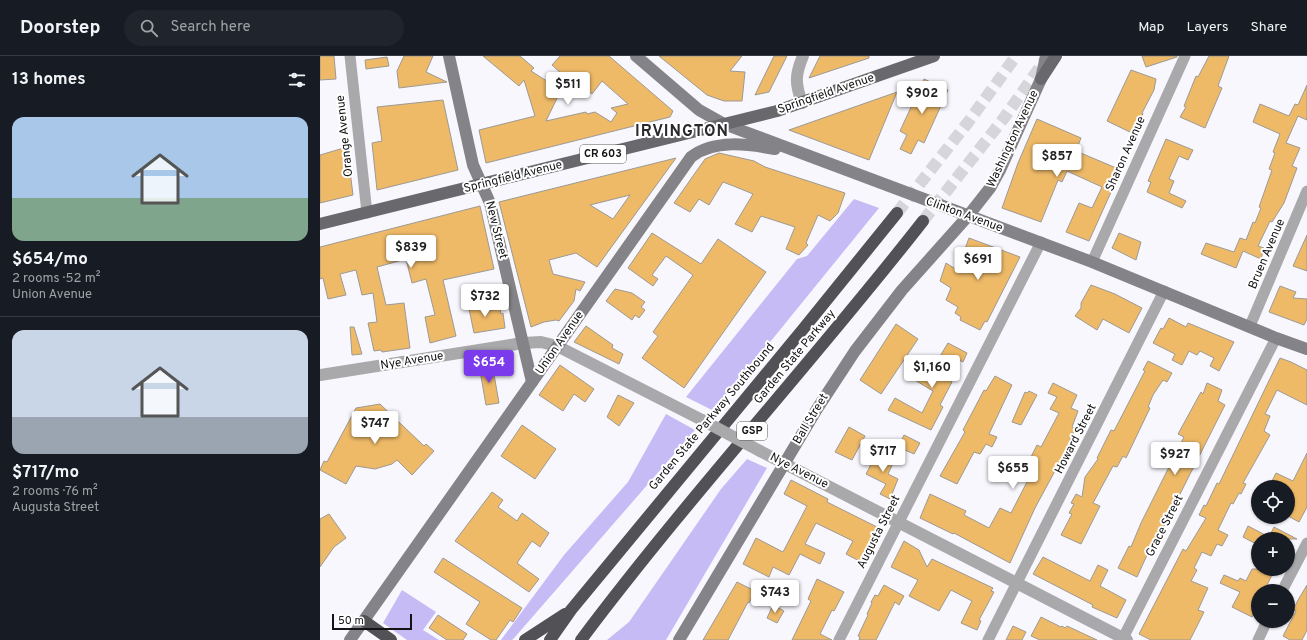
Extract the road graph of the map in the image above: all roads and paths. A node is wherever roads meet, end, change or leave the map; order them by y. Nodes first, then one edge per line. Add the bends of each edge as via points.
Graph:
1 (350, 56) edge
2 (449, 56) edge
3 (636, 56) edge
4 (803, 56) edge
5 (934, 56) edge
6 (1046, 56) edge
7 (1056, 56) edge
8 (1185, 56) edge
9 (1041, 79) junction
10 (802, 103) junction
11 (724, 124) junction
12 (800, 153) junction
13 (482, 185) junction
14 (1307, 191) edge
15 (367, 213) junction
16 (897, 213) tunnel mouth
17 (968, 216) junction
18 (923, 221) tunnel mouth
19 (320, 224) edge
20 (1041, 242) junction
21 (1092, 262) junction
22 (1164, 291) junction
23 (1250, 326) junction
24 (1276, 338) junction
25 (523, 343) junction
26 (557, 346) junction
27 (1307, 349) edge
28 (320, 375) edge
29 (532, 382) junction
30 (785, 464) junction
31 (899, 522) junction
32 (1307, 543) edge
33 (1018, 584) junction
34 (1286, 584) edge
35 (571, 610) junction
36 (364, 621) junction
37 (1264, 628) edge
38 (1124, 639) edge
39 (350, 640) edge
40 (391, 640) edge
41 (525, 640) edge
42 (550, 640) edge
43 (581, 640) edge
44 (679, 640) edge
45 (840, 640) edge
46 (988, 640) edge
47 (1258, 640) edge

1 - 15 street, Orange Avenue
2 - 13 main road, New Street via 473,164
3 - 11 main road, Clinton Avenue via 699,110
4 - 10 street via 797,70 796,81
5 - 10 main road, Springfield Avenue / CR 603
6 - 9 main road, Washington Avenue
7 - 9 main road
8 - 21 street, Sharon Avenue
9 - 17 main road, Washington Avenue via 998,175
10 - 11 main road, Springfield Avenue / CR 603
11 - 12 main road, Clinton Avenue
11 - 13 main road, Springfield Avenue / CR 603
12 - 17 main road, Clinton Avenue
12 - 26 main road, Union Avenue via 727,145 707,148 696,154 687,162
13 - 15 main road, Springfield Avenue / CR 603
13 - 25 main road, New Street via 490,203
14 - 23 street, Bruen Avenue
15 - 19 main road, Springfield Avenue / CR 603
16 - 35 highway, Garden State Parkway Southbound / GSP
17 - 20 main road, Clinton Avenue
17 - 30 main road, Ball Street via 912,278 870,331 820,405
18 - 43 highway, Garden State Parkway / GSP
20 - 21 main road, Clinton Avenue
20 - 31 street, Augusta Street
21 - 22 main road, Clinton Avenue
22 - 23 main road, Clinton Avenue
22 - 33 street, Howard Street
23 - 24 main road, Clinton Avenue
24 - 27 main road, Clinton Avenue
24 - 38 street, Grace Street
25 - 26 street, Nye Avenue via 541,342
25 - 28 street, Nye Avenue
25 - 29 main road, New Street
26 - 29 main road, Union Avenue
26 - 30 street, Nye Avenue, bridge
29 - 36 main road, Union Avenue
30 - 31 street, Nye Avenue
30 - 44 main road, Ball Street
31 - 33 street, Nye Avenue
31 - 45 street, Augusta Street
32 - 34 street
33 - 38 street, Nye Avenue
33 - 46 street, Howard Street
35 - 41 highway
35 - 42 highway, Garden State Parkway Southbound / GSP
36 - 39 main road, Union Avenue
36 - 40 highway
37 - 47 street

